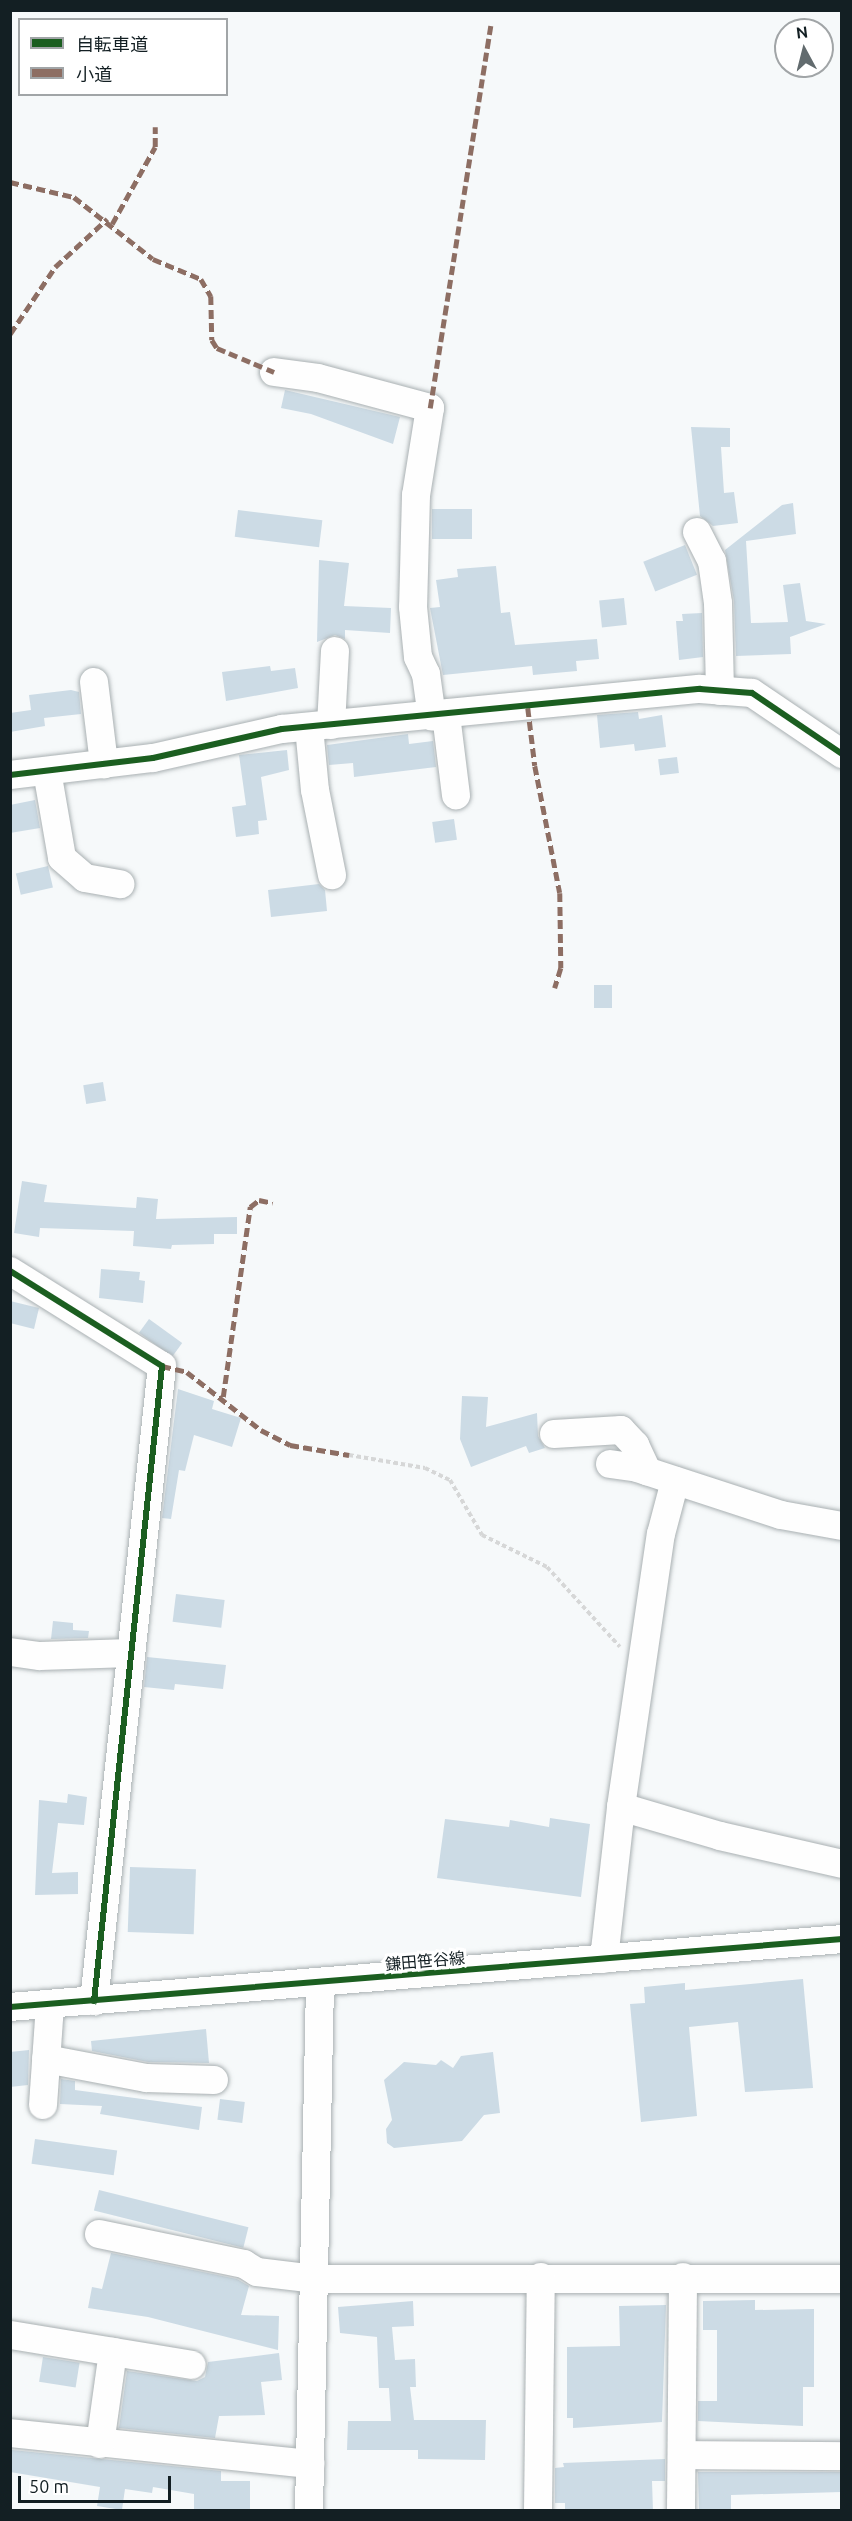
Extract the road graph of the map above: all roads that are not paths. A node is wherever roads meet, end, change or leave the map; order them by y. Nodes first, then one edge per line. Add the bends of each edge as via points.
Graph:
1 (274, 372) dead end
2 (697, 532) dead end
3 (335, 651) dead end
4 (94, 681) dead end
5 (720, 691) junction
6 (439, 716) junction
7 (320, 726) junction
8 (842, 754) edge
9 (104, 764) junction
10 (47, 771) junction
11 (10, 775) edge
12 (456, 795) dead end
13 (332, 875) dead end
14 (120, 884) dead end
15 (10, 1271) edge
16 (554, 1434) dead end
17 (610, 1464) dead end
18 (647, 1471) junction
19 (675, 1481) junction
20 (842, 1526) edge
21 (10, 1652) edge
22 (130, 1653) junction
23 (621, 1806) junction
24 (842, 1864) edge
25 (842, 1939) edge
26 (604, 1959) junction
27 (320, 1984) junction
28 (94, 2001) junction
29 (50, 2005) junction
30 (10, 2007) edge
31 (46, 2059) junction
32 (214, 2080) dead end
33 (43, 2105) dead end
34 (99, 2234) dead end
35 (541, 2277) junction
36 (683, 2277) junction
37 (315, 2278) junction
38 (842, 2279) edge
39 (11, 2335) edge
40 (113, 2352) junction
41 (192, 2365) dead end
42 (10, 2433) edge
43 (100, 2444) junction
44 (683, 2455) junction
45 (842, 2456) edge
46 (310, 2464) junction
47 (309, 2511) edge
48 (538, 2511) edge
49 (681, 2511) edge

1 - 6 street via 318,378 430,408 416,495 413,607 418,657
2 - 5 street via 712,561 717,592
3 - 7 street
4 - 9 street
5 - 6 street
5 - 8 street via 752,693
6 - 7 street
6 - 12 street
7 - 9 street
7 - 13 street via 315,790
9 - 10 street
10 - 11 street
10 - 14 street via 62,858 85,878
15 - 22 street via 162,1366
16 - 18 street via 621,1430 635,1445
17 - 18 street
18 - 19 street
19 - 20 street via 781,1515
19 - 23 street via 662,1534
21 - 22 street via 52,1657
22 - 28 street
23 - 24 street via 720,1836
23 - 26 street
25 - 26 street, 鎌田笹谷線
26 - 27 street, 鎌田笹谷線
27 - 28 street, 鎌田笹谷線
27 - 37 street
28 - 29 street, 鎌田笹谷線
29 - 30 street, 鎌田笹谷線
29 - 31 street
31 - 32 street via 146,2078
31 - 33 street
34 - 37 street via 243,2264 257,2272
35 - 36 street
35 - 37 street
35 - 48 street
36 - 38 street
36 - 44 street
37 - 46 street
39 - 40 street
40 - 41 street
40 - 43 street
42 - 43 street
43 - 46 street
44 - 45 street
44 - 49 street
46 - 47 street

